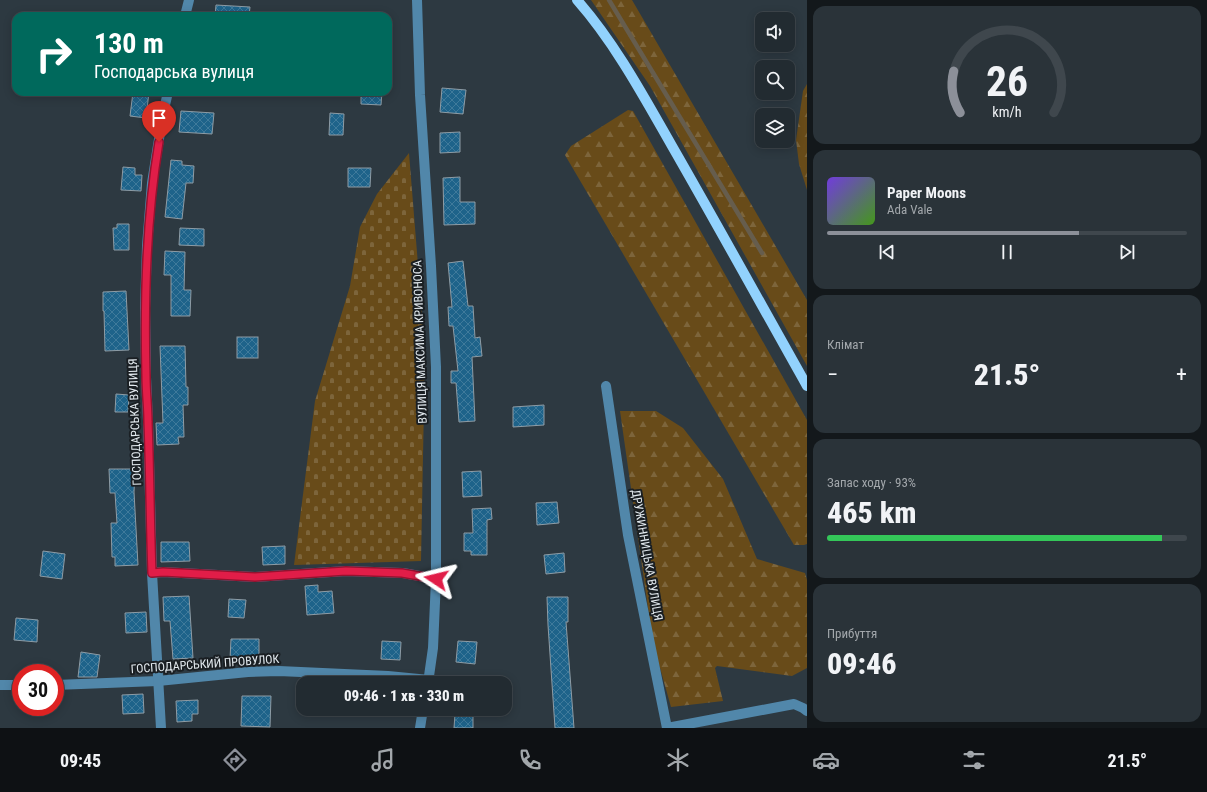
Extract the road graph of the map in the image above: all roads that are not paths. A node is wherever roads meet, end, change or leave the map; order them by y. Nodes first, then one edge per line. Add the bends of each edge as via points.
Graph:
1 (189, 0) edge
2 (417, 0) edge
3 (576, 0) edge
4 (186, 12) edge
5 (167, 96) edge
6 (606, 386) dead end
7 (807, 386) edge
8 (152, 573) junction
9 (436, 579) junction
10 (388, 676) edge
11 (429, 676) edge
12 (158, 681) junction
13 (0, 684) edge
14 (12, 685) edge
15 (64, 685) edge
16 (807, 711) edge
17 (422, 716) edge
18 (161, 728) edge
19 (420, 728) edge
20 (667, 728) edge

1 - 4 street
2 - 9 street, ВУЛИЦЯ МАКСИМА КРИВОНОСА via 436,367
3 - 7 main road via 589,14 632,76
5 - 8 street, ГОСПОДАРСЬКА ВУЛИЦЯ via 152,183 147,246 146,377
6 - 20 street, ДРУЖИННИЦЬКА ВУЛИЦЯ via 628,535
8 - 9 street via 255,577 346,571 402,573
8 - 12 street, ГОСПОДАРСЬКА ВУЛИЦЯ
9 - 11 street, ВУЛИЦЯ МАКСИМА КРИВОНОСА via 433,648
10 - 12 street, ГОСПОДАРСЬКИЙ ПРОВУЛОК via 278,671
12 - 15 street, ГОСПОДАРСЬКИЙ ПРОВУЛОК
12 - 18 street, ГОСПОДАРСЬКА ВУЛИЦЯ
13 - 14 street
16 - 20 street via 794,704
17 - 19 street

